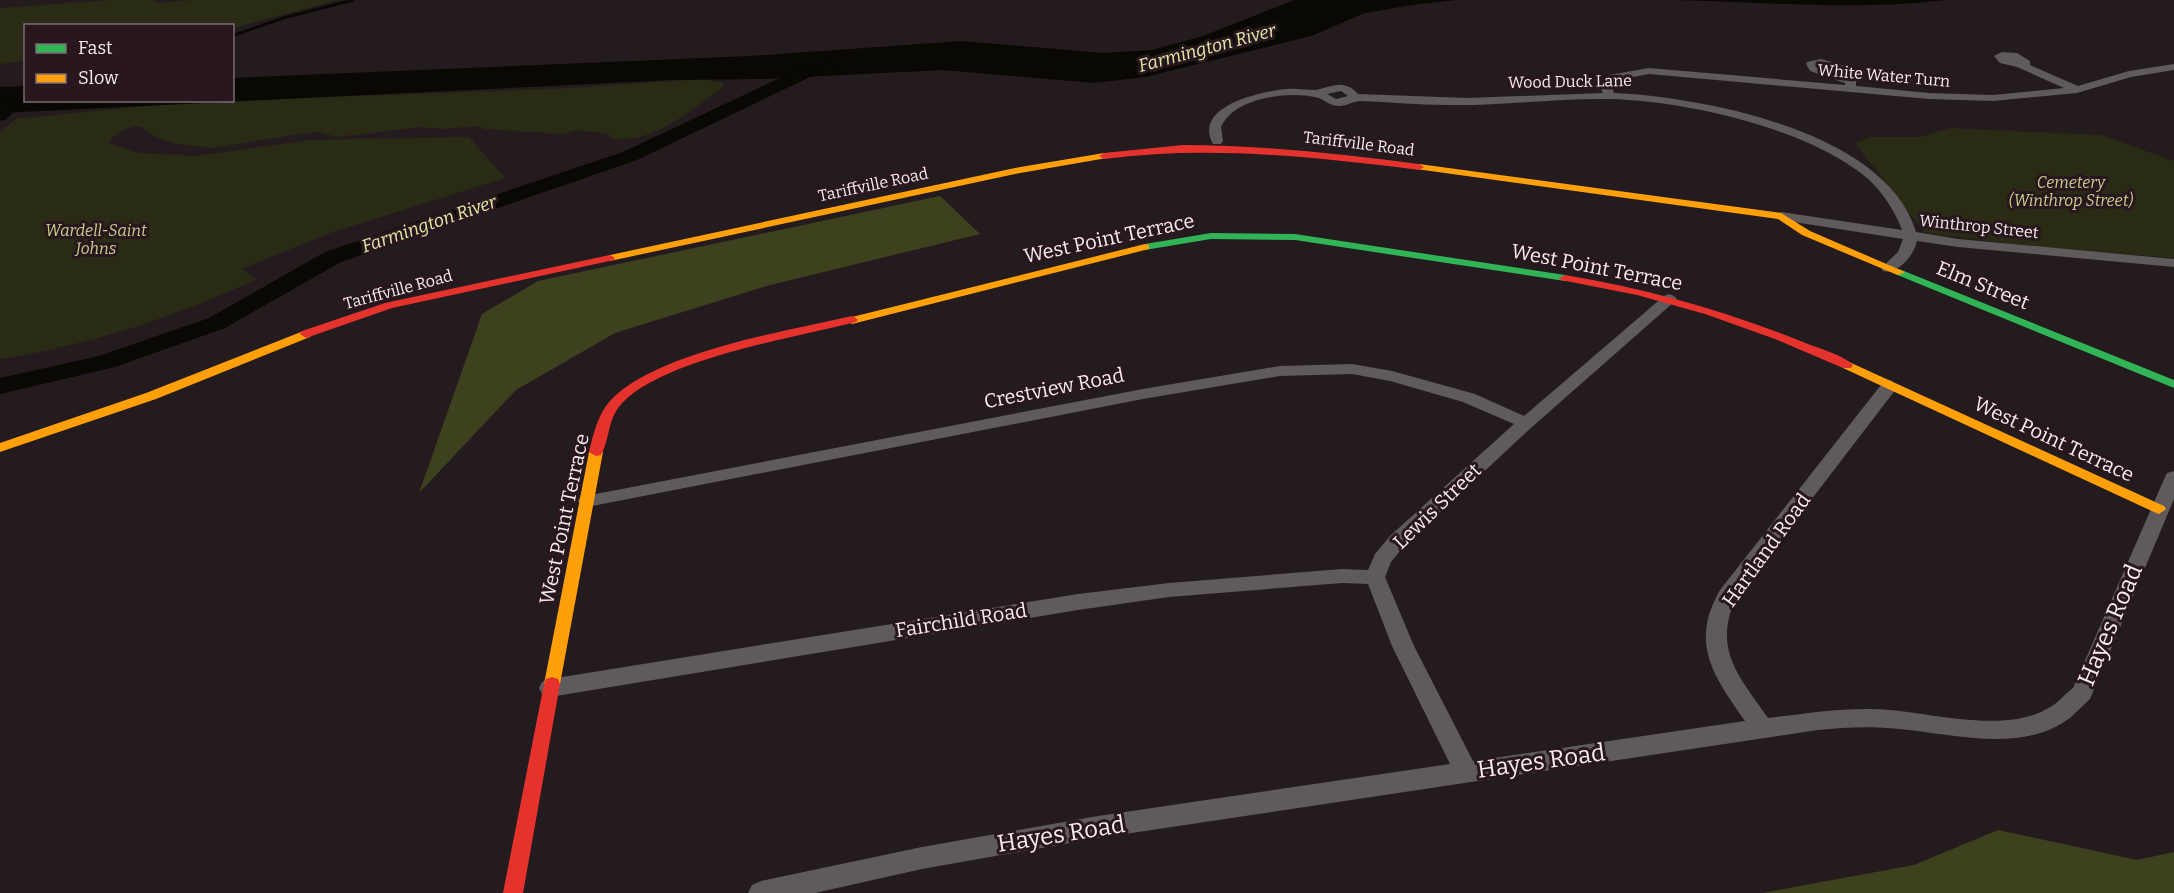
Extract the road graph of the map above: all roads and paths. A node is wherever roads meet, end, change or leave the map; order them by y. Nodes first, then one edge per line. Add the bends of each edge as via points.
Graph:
1 (2021, 65) dead end
2 (2174, 67) edge
3 (2078, 90) junction
4 (1610, 96) junction
5 (1217, 141) dead end
6 (1781, 216) junction
7 (1911, 237) junction
8 (2174, 263) edge
9 (1888, 268) junction
10 (1669, 299) junction
11 (2174, 384) edge
12 (1890, 385) junction
13 (1526, 423) junction
14 (0, 448) edge
15 (2174, 477) edge
16 (587, 501) junction
17 (2159, 509) junction
18 (1375, 577) junction
19 (550, 688) junction
20 (1762, 728) junction
21 (1466, 772) junction
22 (513, 893) edge
23 (761, 893) edge

1 - 3 street
2 - 3 street, White Water Turn via 2129,74
3 - 4 street, White Water Turn via 2030,96 1929,96 1851,85 1649,70 1612,77 1605,85
4 - 5 street, Wood Duck Lane via 1457,102 1355,96 1336,102 1324,99 1320,93 1274,94 1237,105 1221,117 1215,128
4 - 7 street, Wood Duck Lane via 1658,99 1712,110 1816,143 1879,181 1902,215
6 - 7 street, Winthrop Street
6 - 9 main road, Elm Street via 1806,233
6 - 14 main road, Tariffville Road via 1291,151 1145,149 1014,171 389,305 151,396
7 - 8 street, Winthrop Street
7 - 9 street via 1907,252
9 - 11 main road, Elm Street
10 - 12 main road, West Point Terrace via 1754,326
10 - 13 street, Lewis Street
10 - 16 main road, West Point Terrace via 1574,279 1295,237 1186,238 735,348 673,367 649,378 614,405 598,441
12 - 17 main road, West Point Terrace
12 - 20 street, Hartland Road via 1727,595 1720,610 1715,631 1722,664
13 - 16 street, Crestview Road via 1469,398 1392,376 1352,369 1280,371
13 - 18 street, Lewis Street via 1397,541 1382,559
15 - 17 street, Hayes Road
16 - 19 main road, West Point Terrace
17 - 20 street, Hayes Road via 2082,693 2056,717 2033,727 1990,730 1872,718
18 - 19 street, Fairchild Road via 1342,576 1124,596
18 - 21 street via 1403,646
19 - 22 main road, West Point Terrace
20 - 21 street, Hayes Road
21 - 23 street, Hayes Road via 1062,833

